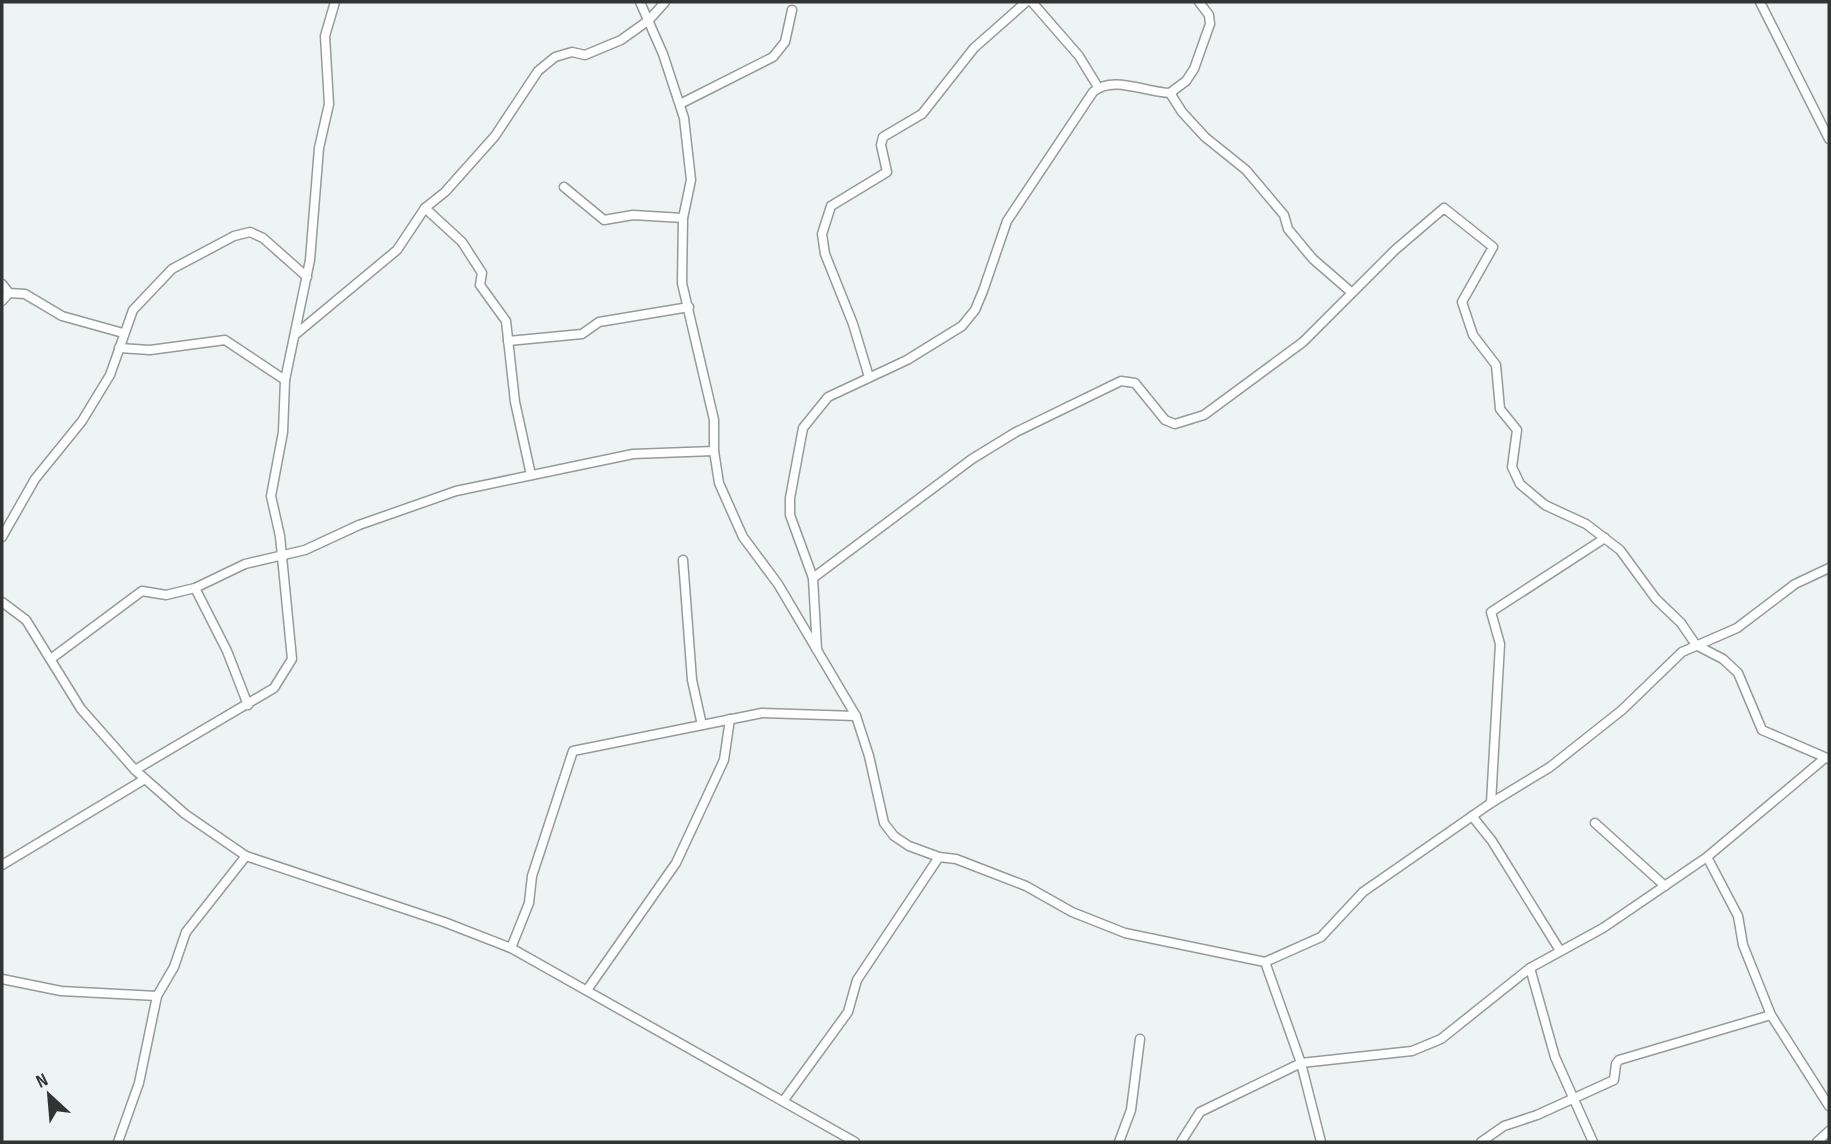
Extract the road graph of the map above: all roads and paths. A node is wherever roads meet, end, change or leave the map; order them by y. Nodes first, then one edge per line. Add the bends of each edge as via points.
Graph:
1 (335, 2) edge
2 (640, 2) edge
3 (665, 2) edge
4 (1026, 2) edge
5 (1032, 2) edge
6 (1199, 2) edge
7 (1760, 2) edge
8 (792, 10) dead end
9 (649, 20) junction
10 (1098, 87) junction
11 (1170, 93) junction
12 (680, 104) junction
13 (1829, 139) edge
14 (564, 187) dead end
15 (425, 208) junction
16 (683, 218) junction
17 (307, 277) junction
18 (2, 284) edge
19 (1351, 292) junction
20 (9, 293) junction
21 (2, 301) edge
22 (689, 307) junction
23 (123, 333) junction
24 (295, 335) junction
25 (508, 341) junction
26 (119, 348) junction
27 (869, 377) junction
28 (285, 380) junction
29 (713, 451) junction
30 (531, 475) junction
31 (2, 537) edge
32 (1605, 538) junction
33 (280, 557) junction
34 (682, 561) dead end
35 (1829, 568) edge
36 (813, 578) junction
37 (195, 588) junction
38 (2, 602) edge
39 (1696, 645) junction
40 (817, 650) junction
41 (52, 659) junction
42 (248, 705) junction
43 (856, 716) junction
44 (730, 719) junction
45 (702, 724) junction
46 (1827, 758) edge
47 (135, 770) junction
48 (145, 779) junction
49 (1491, 803) junction
50 (1472, 816) junction
51 (1595, 823) dead end
52 (246, 856) junction
53 (939, 857) junction
54 (1707, 857) junction
55 (2, 864) edge
56 (1665, 886) junction
57 (511, 948) junction
58 (1559, 949) junction
59 (1265, 962) junction
60 (1530, 968) junction
61 (2, 979) edge
62 (587, 990) junction
63 (157, 996) junction
64 (1771, 1015) junction
65 (1140, 1040) dead end
66 (1301, 1063) junction
67 (1574, 1098) junction
68 (784, 1100) junction
69 (1829, 1106) edge
70 (1829, 1131) edge
71 (118, 1142) edge
72 (855, 1142) edge
73 (1119, 1142) edge
74 (1181, 1142) edge
75 (1321, 1142) edge
76 (1481, 1142) edge
77 (1594, 1142) edge
78 (1817, 1142) edge

1 - 17 street via 325,36 328,104 319,148
2 - 9 street
3 - 9 street
4 - 27 street via 974,48 922,114 883,137 887,172 840,199 826,218 822,244
5 - 10 street via 1079,56
6 - 11 street via 1210,24 1194,69
7 - 13 street
8 - 12 street via 785,42 773,57
9 - 12 street
9 - 15 street via 621,40 585,55 572,52 555,57 538,71 495,136
10 - 11 street via 1116,82
10 - 27 street via 1007,221 975,310 942,340
11 - 19 street via 1190,122 1246,170 1313,259
12 - 16 street via 691,180
14 - 16 street via 604,220 633,215
15 - 24 street via 397,250
15 - 25 street via 462,242 482,273 480,285 506,321
16 - 22 street via 682,282
17 - 23 street via 263,239 244,232 172,269 132,310
17 - 24 street
18 - 20 street
19 - 32 street via 1444,208 1490,244 1493,250 1462,302 1474,335 1496,365 1500,409 1517,430 1514,474 1538,500
19 - 36 street via 1296,348 1204,415 1175,424 1165,420 1135,383 1121,381 971,459
20 - 21 street
20 - 23 street via 25,295 62,316
22 - 25 street via 599,323 582,334
22 - 29 street via 714,420
23 - 26 street
24 - 28 street
25 - 30 street
26 - 28 street via 150,350 225,340
26 - 31 street via 110,375 82,421 35,479
27 - 36 street via 828,397 799,439 790,515
28 - 33 street via 283,432 271,496
29 - 30 street via 633,454
29 - 40 street via 719,483 743,537 768,568
30 - 33 street via 456,491
32 - 39 street via 1629,560 1656,600
32 - 49 street via 1492,612 1500,644
33 - 37 street via 245,564
33 - 42 street via 292,659 274,688
34 - 45 street via 692,680
35 - 39 street via 1795,584 1737,628
36 - 40 street
37 - 41 street via 166,595 135,594
37 - 42 street via 227,650
38 - 41 street via 26,620
39 - 46 street via 1738,673 1762,730
39 - 49 street via 1666,665 1587,738
40 - 43 street
41 - 47 street via 81,709
42 - 47 street
43 - 44 street via 762,713
43 - 53 street via 884,823 909,846
44 - 45 street
44 - 62 street via 724,760 676,863
45 - 57 street via 573,751 532,876 529,903
46 - 54 street
47 - 48 street
48 - 52 street via 185,814
48 - 55 street
49 - 50 street
50 - 58 street
50 - 59 street via 1363,892 1321,937
51 - 56 street
52 - 57 street
52 - 63 street via 186,932 174,967
53 - 59 street via 1026,886 1072,912 1125,933
53 - 68 street via 864,968 848,1012
54 - 56 street
54 - 64 street via 1738,916 1743,945
56 - 58 street via 1603,928
57 - 62 street
58 - 60 street
59 - 66 street
60 - 66 street via 1427,1046
60 - 67 street via 1548,1035
61 - 63 street via 61,990
62 - 68 street
63 - 71 street via 139,1083
64 - 67 street via 1619,1060 1615,1080
64 - 69 street
65 - 73 street via 1131,1110
66 - 74 street via 1200,1112
66 - 75 street
67 - 76 street via 1504,1126
67 - 77 street
68 - 72 street
70 - 78 street

